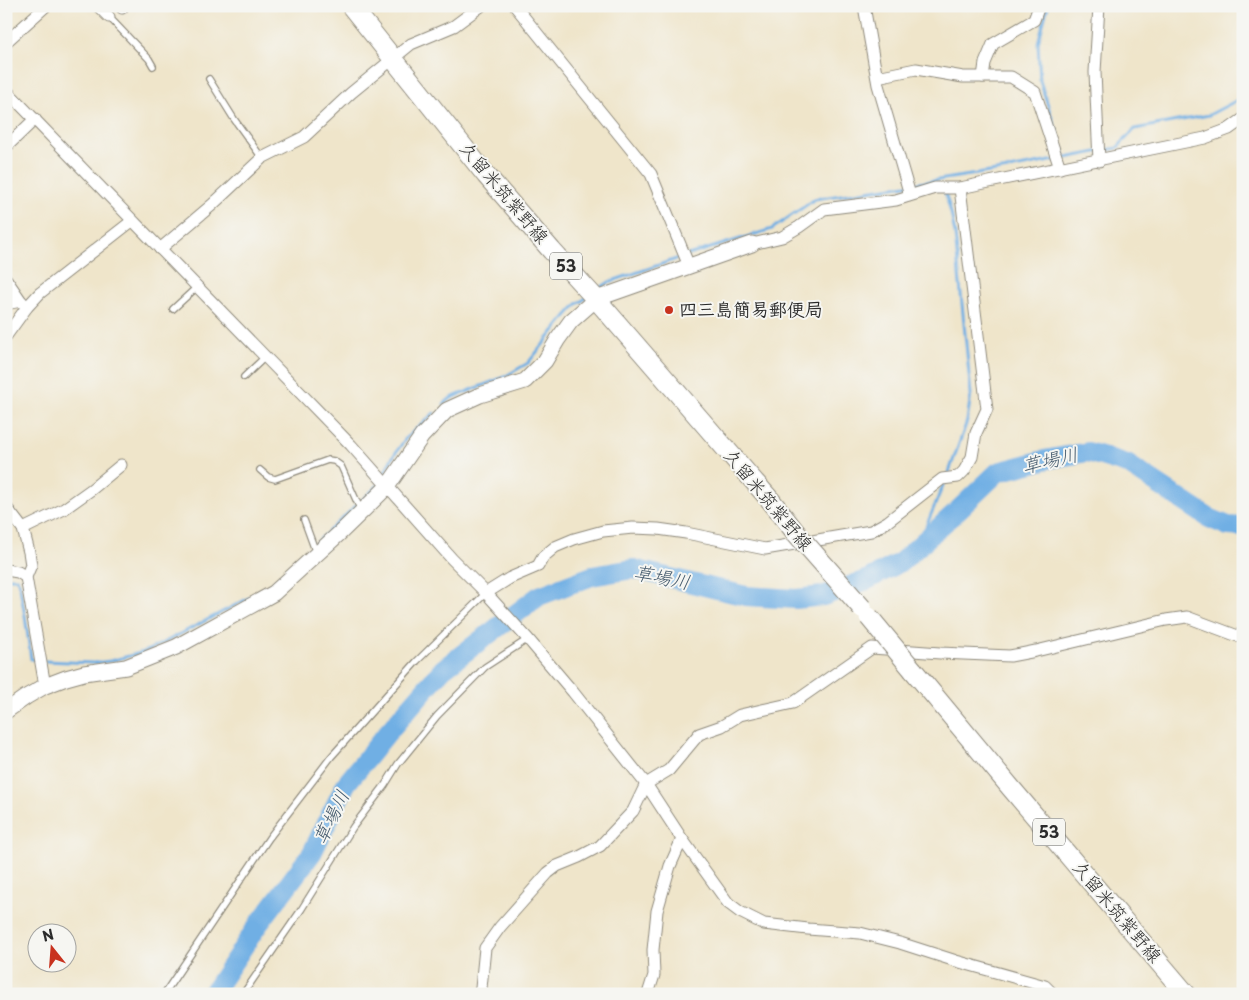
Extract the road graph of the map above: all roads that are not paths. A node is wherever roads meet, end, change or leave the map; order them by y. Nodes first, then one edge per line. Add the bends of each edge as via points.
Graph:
1 (46, 6) edge
2 (98, 6) edge
3 (351, 6) edge
4 (481, 6) edge
5 (515, 6) edge
6 (864, 6) edge
7 (1039, 6) edge
8 (1099, 6) edge
9 (109, 18) joint
10 (6, 42) edge
11 (393, 58) junction
12 (153, 66) dead end
13 (876, 77) junction
14 (983, 77) junction
15 (209, 79) dead end
16 (6, 90) edge
17 (35, 119) junction
18 (1243, 119) edge
19 (6, 148) edge
20 (262, 158) junction
21 (1098, 160) junction
22 (1060, 168) junction
23 (960, 188) junction
24 (910, 194) junction
25 (132, 221) junction
26 (752, 244) joint
27 (160, 249) junction
28 (689, 266) junction
29 (6, 278) edge
30 (197, 287) junction
31 (596, 299) junction
32 (6, 304) edge
33 (24, 304) junction
34 (173, 309) dead end
35 (6, 336) edge
36 (265, 357) junction
37 (244, 377) dead end
38 (121, 465) dead end
39 (260, 470) dead end
40 (387, 487) junction
41 (6, 507) edge
42 (362, 513) junction
43 (304, 520) dead end
44 (23, 529) junction
45 (317, 555) junction
46 (6, 570) edge
47 (26, 577) junction
48 (488, 596) junction
49 (526, 637) junction
50 (1243, 638) edge
51 (45, 686) junction
52 (6, 711) edge
53 (646, 784) junction
54 (682, 839) junction
55 (164, 994) edge
56 (243, 994) edge
57 (479, 994) edge
58 (648, 994) edge
59 (1053, 994) edge
60 (1186, 994) edge

1 - 10 street
2 - 9 street
3 - 11 main road, 久留米筑紫野線 / 53
4 - 11 street via 454,26 411,44
5 - 28 street via 651,174
6 - 13 street
7 - 14 street via 1034,20 993,44
8 - 21 street via 1095,72
9 - 12 lane
11 - 20 street via 304,137
11 - 31 main road, 久留米筑紫野線 / 53 via 486,174
13 - 14 street via 916,69
13 - 24 street
14 - 22 street via 1011,77 1035,92
15 - 20 lane
16 - 17 street
17 - 19 street
17 - 25 street
18 - 21 street via 1229,129 1205,138
20 - 27 street
21 - 22 street
22 - 23 street
23 - 24 street via 935,188
23 - 48 street via 987,409 976,433 972,457 958,477 942,479 871,531 794,545 765,549 668,530 633,528 603,531 555,547 538,566 510,578
24 - 26 street via 896,200 824,209 782,237
25 - 27 street
25 - 33 street
26 - 28 street
27 - 30 street
28 - 31 street
29 - 33 street
30 - 34 lane
30 - 36 street
31 - 40 street via 571,321 545,361 525,381 480,395 447,410 422,436
31 - 60 main road, 久留米筑紫野線 / 53, bridge via 772,502
32 - 33 street
33 - 35 street
36 - 37 lane
36 - 40 street
38 - 44 street via 64,510
39 - 42 lane via 275,479 328,460 334,461 341,466
40 - 42 street
40 - 48 street
41 - 44 street
42 - 45 street
43 - 45 lane
44 - 47 street via 31,565
45 - 51 street via 274,593 176,647 126,667 84,673
46 - 47 street
47 - 51 street
48 - 49 street
48 - 55 lane via 417,661 331,757 269,838
49 - 53 street
49 - 56 lane via 485,667 437,716 398,764
50 - 53 street via 1187,617 1010,656 872,648 793,702 740,715 699,734 668,770
51 - 52 street
53 - 54 street
53 - 57 street via 633,811 600,846 548,873 500,927 485,948
54 - 58 street via 657,911 654,975
54 - 59 street via 728,903 764,924 860,933 1045,986

